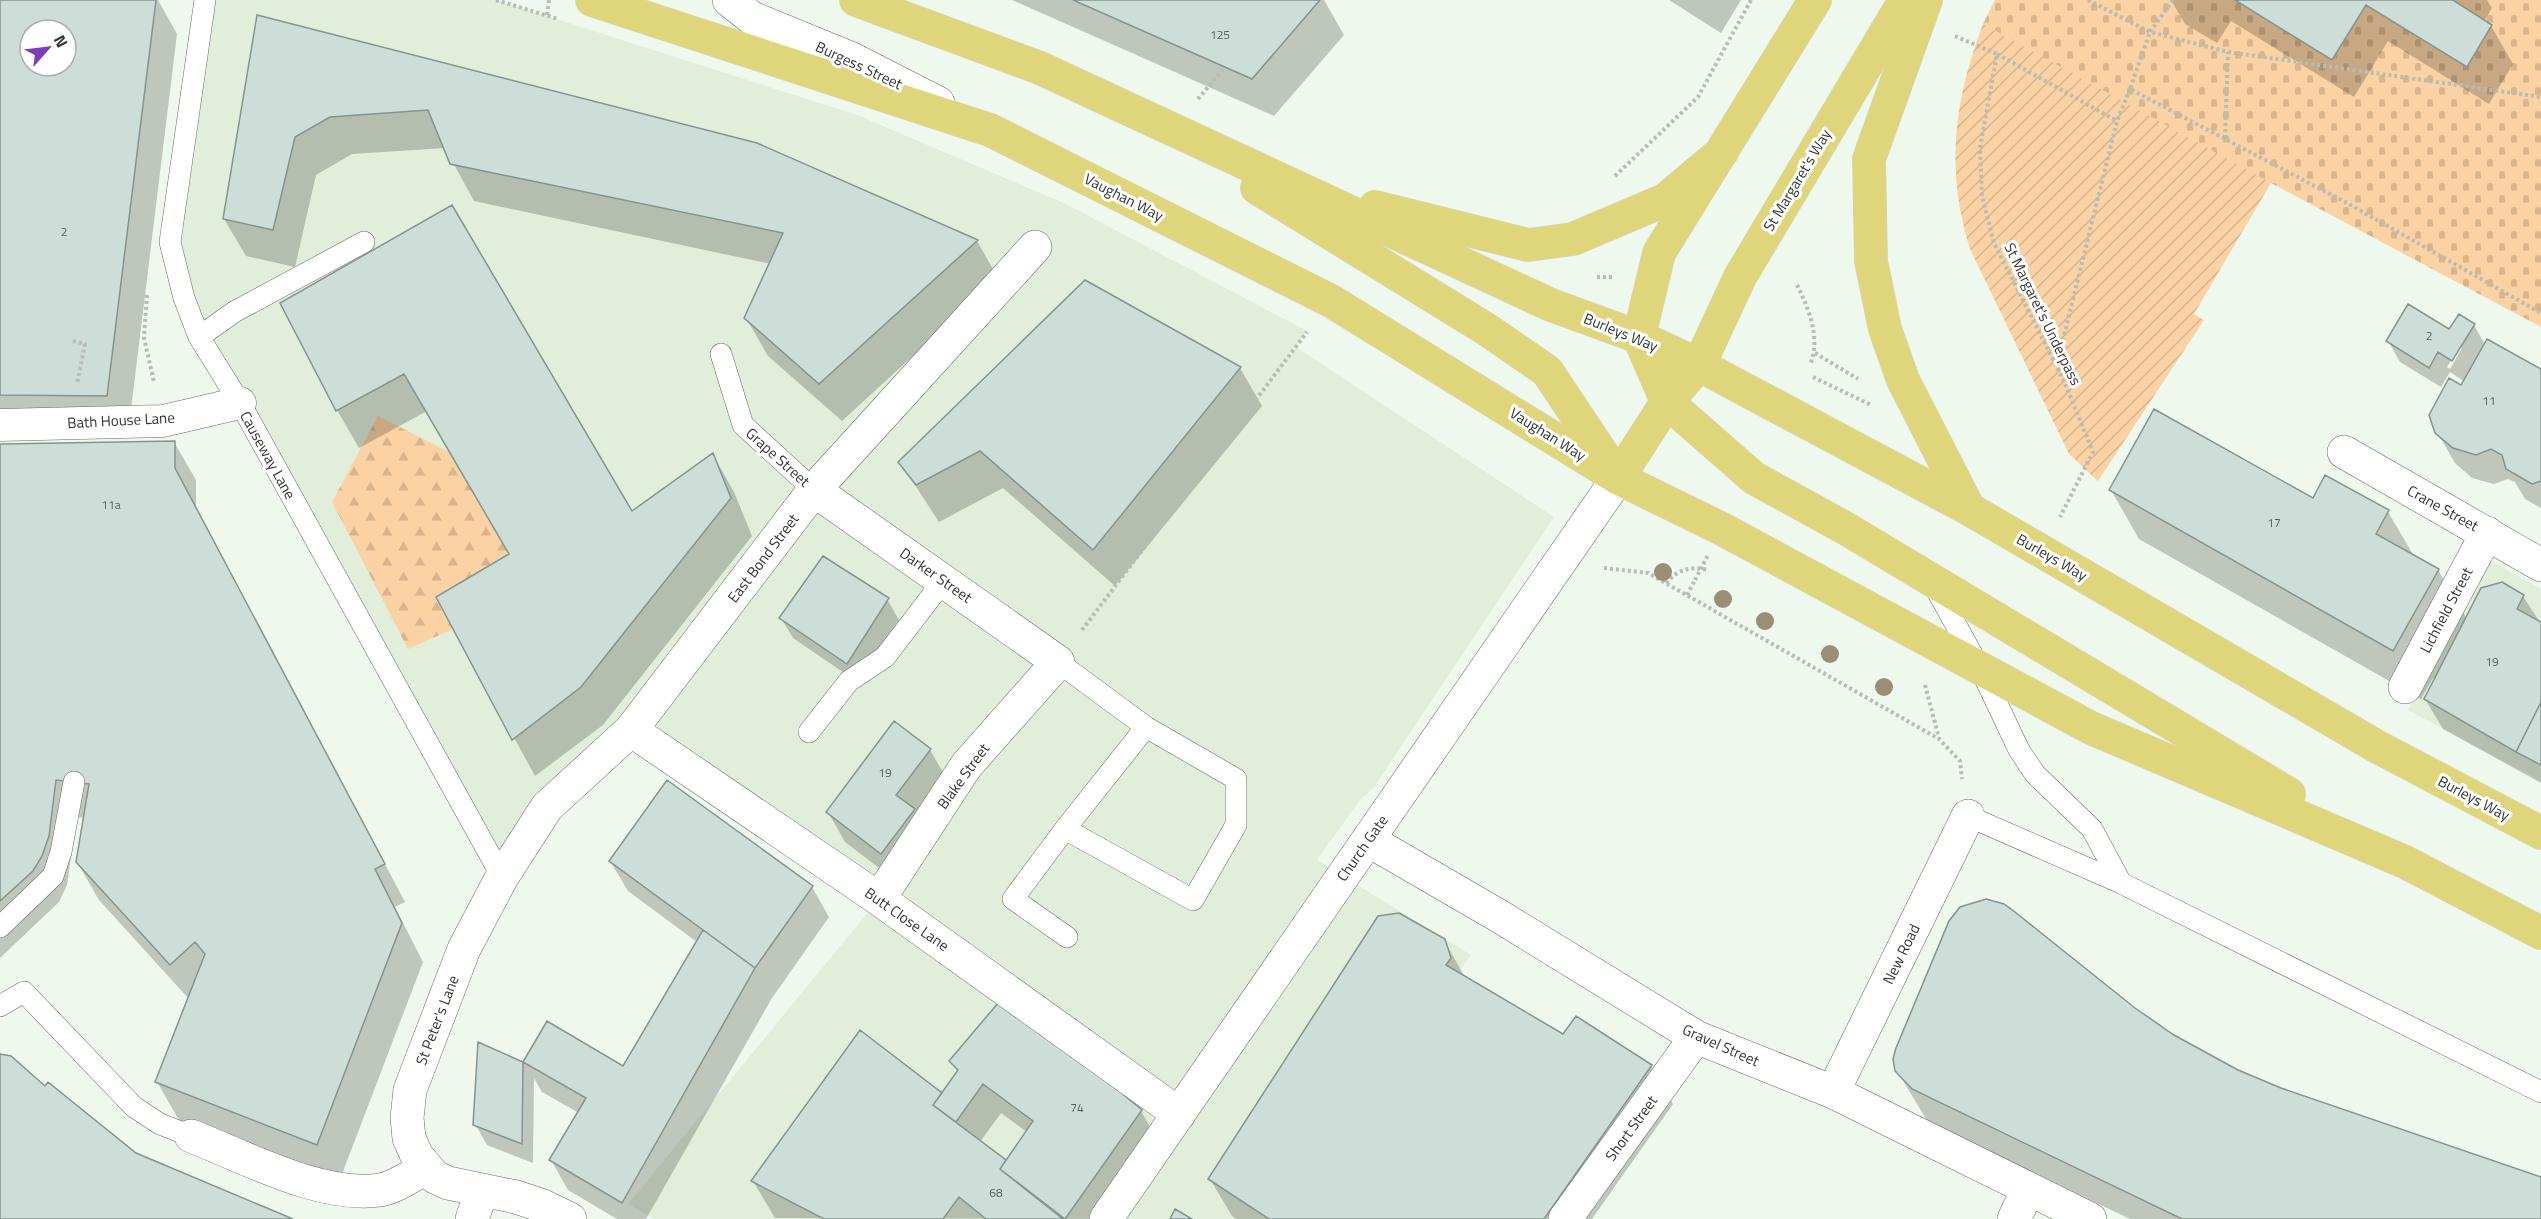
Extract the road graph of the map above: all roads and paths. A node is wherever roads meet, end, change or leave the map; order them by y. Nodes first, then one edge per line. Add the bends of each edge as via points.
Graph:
1 (206, 0) edge
2 (549, 0) edge
3 (592, 0) edge
4 (729, 0) edge
5 (856, 0) edge
6 (1815, 0) edge
7 (2088, 0) edge
8 (2174, 0) edge
9 (1916, 7) edge
10 (547, 15) dead end
11 (2150, 32) junction
12 (2228, 52) junction
13 (1997, 54) junction
14 (2130, 89) junction
15 (2541, 97) edge
16 (1141, 116) junction
17 (2117, 121) junction
18 (990, 130) junction
19 (2224, 138) junction
20 (1722, 152) junction
21 (1303, 190) junction
22 (364, 242) dead end
23 (1035, 247) dead end
24 (1797, 285) dead end
25 (1331, 301) junction
26 (2541, 313) edge
27 (199, 337) junction
28 (1639, 337) junction
29 (73, 341) dead end
30 (1815, 353) junction
31 (721, 354) dead end
32 (1699, 365) junction
33 (1810, 365) dead end
34 (2056, 365) junction
35 (1860, 380) dead end
36 (77, 386) dead end
37 (1667, 402) junction
38 (240, 403) junction
39 (0, 425) edge
40 (2344, 452) dead end
41 (1618, 478) junction
42 (814, 490) junction
43 (1969, 508) junction
44 (2487, 533) junction
45 (2043, 551) junction
46 (1708, 555) dead end
47 (1558, 562) junction
48 (2541, 565) edge
49 (1715, 571) dead end
50 (944, 580) junction
51 (1931, 580) junction
52 (1665, 583) junction
53 (1687, 595) junction
54 (1058, 662) junction
55 (1981, 670) junction
56 (1915, 680) dead end
57 (2405, 687) dead end
58 (1146, 727) junction
59 (631, 730) junction
60 (809, 732) dead end
61 (74, 782) dead end
62 (1968, 816) joint
63 (1065, 829) junction
64 (2541, 833) edge
65 (1368, 840) junction
66 (2404, 862) junction
67 (502, 876) junction
68 (2121, 884) junction
69 (879, 899) junction
70 (0, 927) edge
71 (2541, 933) edge
72 (1067, 937) dead end
73 (0, 1006) edge
74 (1696, 1037) junction
75 (1833, 1092) junction
76 (2541, 1092) edge
77 (1179, 1114) junction
78 (191, 1136) joint
79 (426, 1168) junction
80 (2028, 1189) junction
81 (477, 1205) edge
82 (570, 1219) edge
83 (1106, 1219) edge
84 (1565, 1219) edge
85 (2014, 1219) edge
86 (2090, 1219) edge

1 - 27 lane, Causeway Lane via 170,242
2 - 10 path
3 - 18 main road, Vaughan Way
4 - 18 street, Burgess Street via 752,18 850,58
5 - 16 main road via 1040,68
6 - 20 main road
7 - 11 path
8 - 11 path
9 - 13 path
9 - 32 main road, St Margaret's Way via 1740,277
9 - 43 main road via 1869,159 1871,261 1886,329 1903,380
11 - 12 path
11 - 14 path
12 - 15 path
12 - 19 path
13 - 17 path
13 - 34 path, St Margaret's Underpass via 1980,148 1982,196 1994,243
14 - 17 path
14 - 19 path
16 - 21 main road
16 - 41 main road via 1486,329 1547,371
17 - 34 path
18 - 25 main road, Vaughan Way
19 - 26 path
20 - 21 main road via 1665,200 1573,239 1528,245
20 - 28 main road via 1659,253
21 - 28 main road, Burleys Way via 1551,305
22 - 27 lane via 234,312
23 - 42 street, East Bond Street
24 - 30 path via 1812,324
25 - 41 main road, Vaughan Way
25 - 54 path
27 - 38 lane, Causeway Lane
28 - 32 main road, Burleys Way
28 - 37 main road
29 - 36 path via 85,344
30 - 33 path
30 - 35 path
31 - 42 lane, Grape Street via 743,425
32 - 37 main road, St Margaret's Way
32 - 43 main road, Burleys Way
34 - 45 path, St Margaret's Underpass via 2093,452
37 - 41 main road, St Margaret's Way
37 - 51 main road via 1754,478
38 - 39 street, Bath House Lane via 163,421
38 - 67 lane, Causeway Lane
40 - 44 street, Crane Street
41 - 47 street, Church Gate
41 - 55 main road via 1722,529
42 - 50 street, Darker Street
42 - 59 street, East Bond Street
43 - 45 main road, Burleys Way
44 - 48 street, Crane Street
44 - 57 street, Lichfield Street
45 - 64 main road, Burleys Way via 2376,746
46 - 53 path, bridge
47 - 52 path via 1648,573
47 - 65 street, Church Gate
49 - 52 path via 1688,568 1675,572
50 - 54 street, Darker Street
50 - 60 lane via 885,657 849,681
51 - 55 lane
51 - 66 main road
52 - 53 path
53 - 56 path via 1939,739 1925,685
54 - 58 lane
54 - 69 street, Blake Street via 966,766
55 - 66 main road via 2091,728
55 - 68 lane via 2019,750 2035,774 2092,829
58 - 63 lane
58 - 63 lane via 1236,779 1236,825 1193,900
59 - 67 street, East Bond Street via 547,807
59 - 69 street, Butt Close Lane
61 - 70 lane via 53,876
62 - 68 lane
62 - 75 street, New Road
63 - 72 lane via 1013,899
65 - 74 street, Gravel Street
65 - 77 street, Church Gate
66 - 71 main road
67 - 79 street, St Peter's Lane via 464,949 410,1090 409,1138
68 - 76 lane
69 - 77 street, Butt Close Lane
73 - 78 lane via 24,992 143,1115
74 - 75 street, Gravel Street
74 - 84 street, Short Street
75 - 80 street, Gravel Street
77 - 83 street, Church Gate
78 - 79 street via 320,1186 344,1191 382,1190
79 - 81 street, St Peter's Lane
80 - 85 street
80 - 86 street, Gravel Street
81 - 82 street, St Peter's Lane via 543,1206

